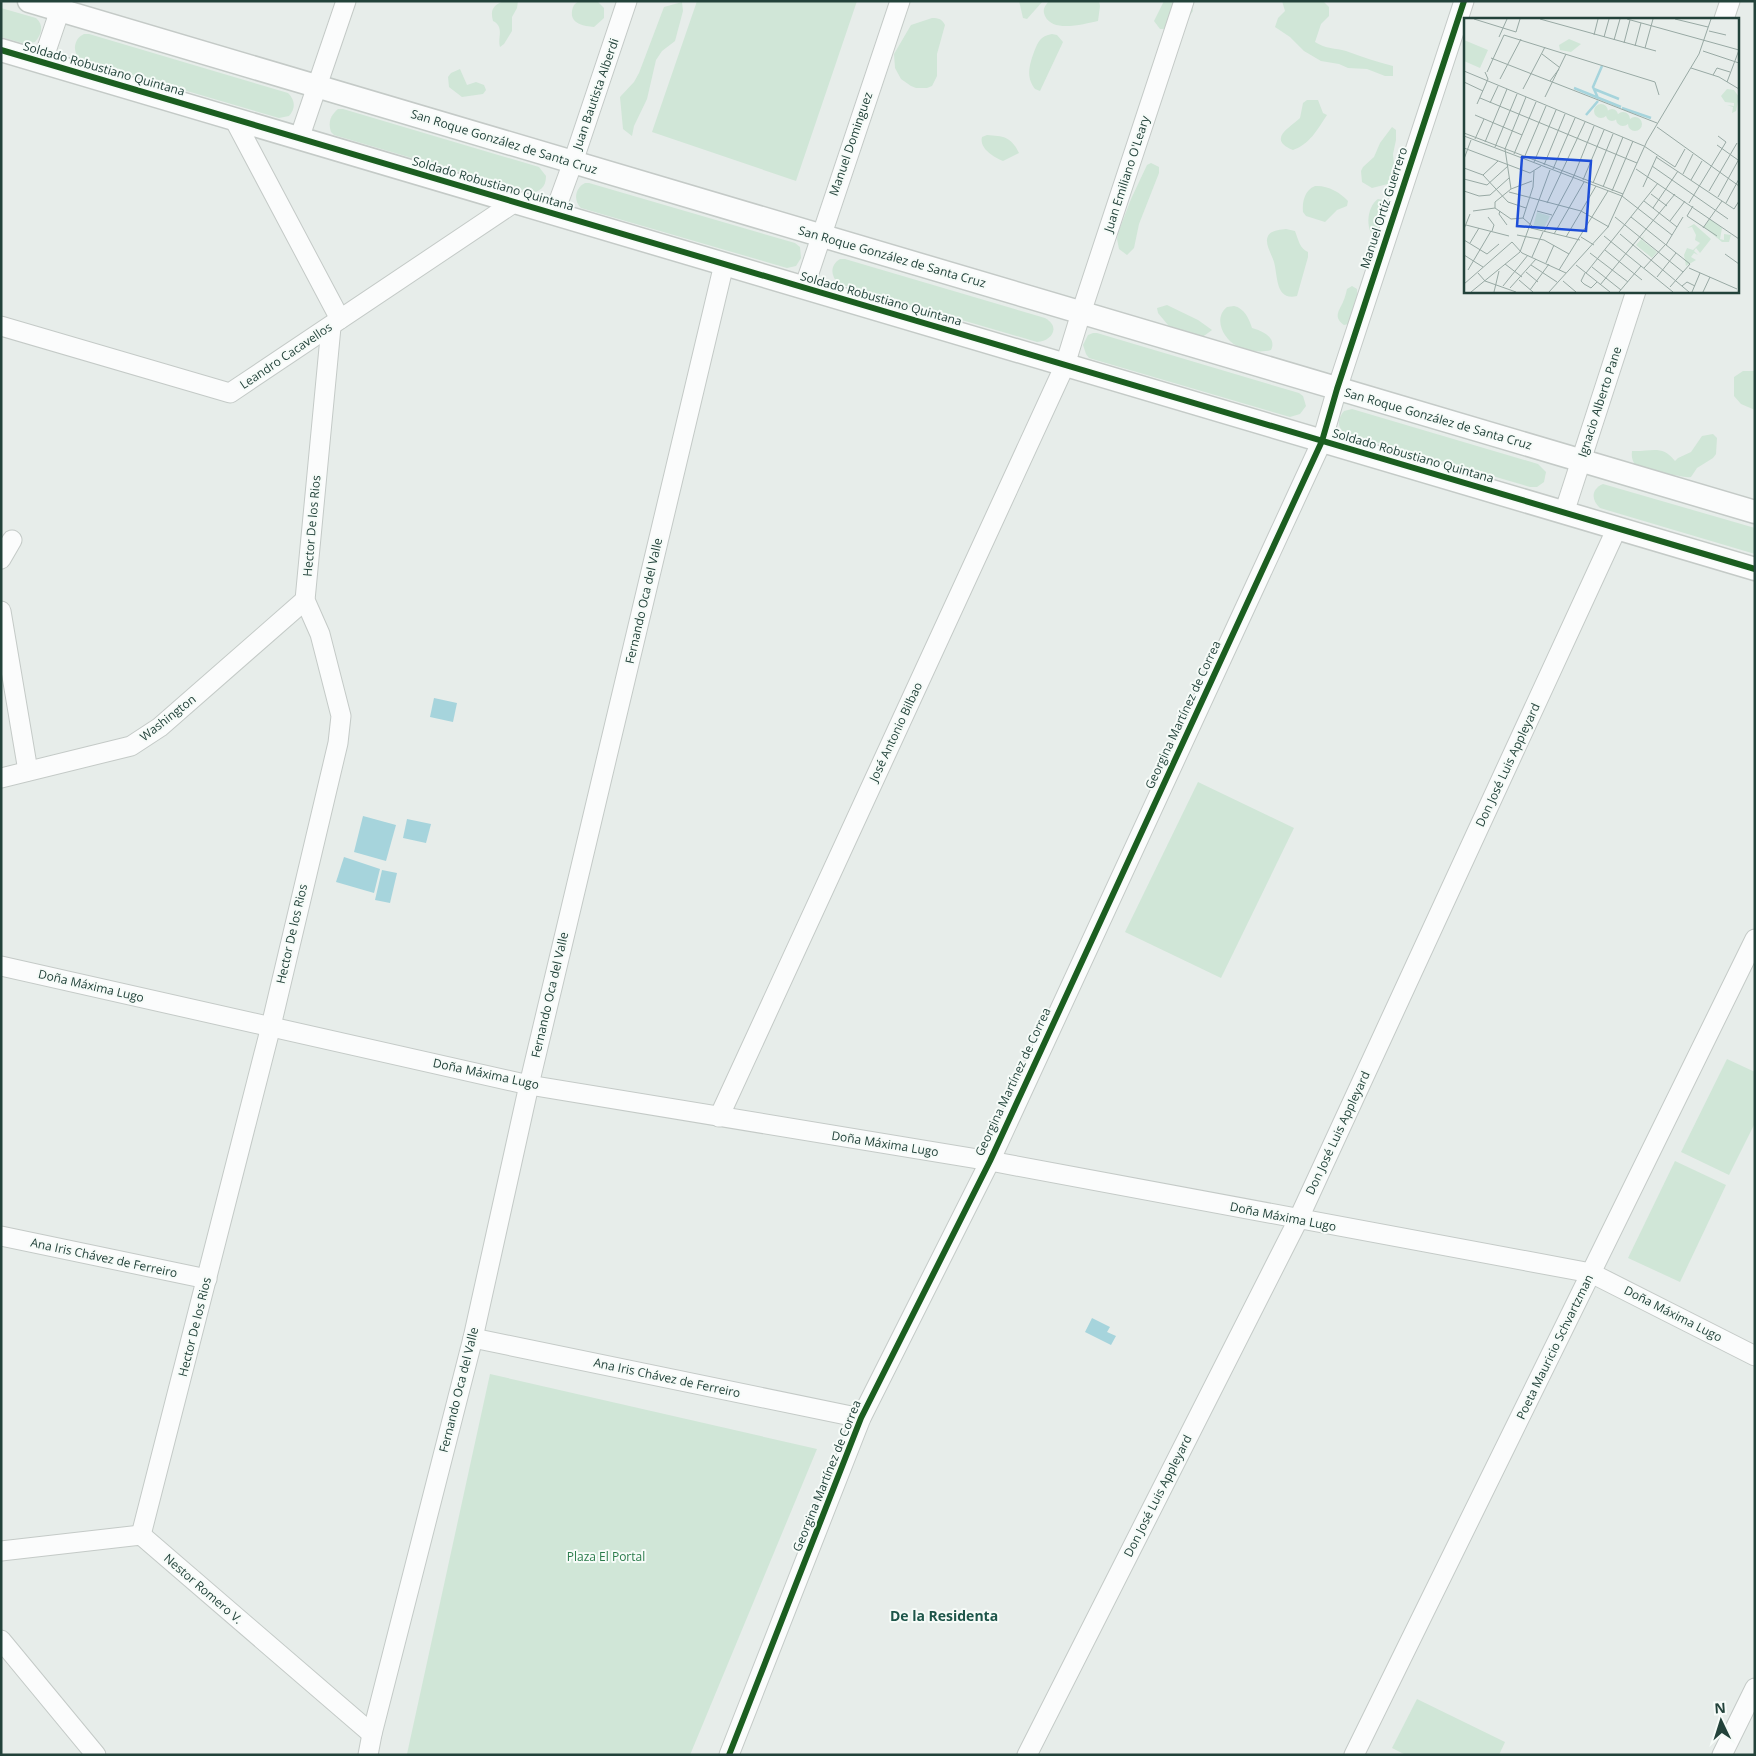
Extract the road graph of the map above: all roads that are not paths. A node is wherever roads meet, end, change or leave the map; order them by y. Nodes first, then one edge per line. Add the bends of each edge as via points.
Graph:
1 (29, 1) edge
2 (346, 1) edge
3 (627, 1) edge
4 (900, 1) edge
5 (1184, 1) edge
6 (1464, 1) edge
7 (1730, 1) edge
8 (62, 6) edge
9 (1724, 18) edge
10 (1, 50) edge
11 (42, 63) junction
12 (317, 86) junction
13 (234, 119) junction
14 (299, 139) junction
15 (573, 162) junction
16 (514, 202) junction
17 (554, 214) junction
18 (820, 236) junction
19 (724, 264) junction
20 (804, 288) junction
21 (1636, 292) edge
22 (1081, 313) junction
23 (335, 323) junction
24 (1, 326) edge
25 (1068, 356) junction
26 (1337, 389) junction
27 (1325, 432) junction
28 (1581, 461) junction
29 (1755, 512) edge
30 (1564, 513) junction
31 (1617, 528) junction
32 (12, 540) dead end
33 (1, 559) edge
34 (1755, 569) edge
35 (305, 600) junction
36 (1, 611) edge
37 (28, 771) junction
38 (1, 778) edge
39 (1755, 939) edge
40 (1, 966) edge
41 (271, 1026) junction
42 (529, 1085) junction
43 (719, 1116) junction
44 (990, 1161) junction
45 (1298, 1220) junction
46 (1, 1236) edge
47 (1591, 1273) junction
48 (207, 1279) junction
49 (473, 1338) junction
50 (1755, 1356) edge
51 (861, 1418) junction
52 (141, 1536) junction
53 (1, 1551) edge
54 (1, 1640) edge
55 (1755, 1688) edge
56 (372, 1734) junction
57 (96, 1755) edge
58 (368, 1755) edge
59 (729, 1755) edge
60 (1027, 1755) edge
61 (1354, 1755) edge
62 (1722, 1755) edge

1 - 8 street, San Roque González de Santa Cruz
2 - 12 street
3 - 15 street, Juan Bautista Alberdi
4 - 18 street, Manuel Dominguez
5 - 22 street, Juan Emiliano O'Leary
6 - 26 street, Manuel Ortíz Guerrero
7 - 9 street
8 - 11 street
8 - 12 street, San Roque González de Santa Cruz
10 - 11 street, Soldado Robustiano Quintana
11 - 13 street, Soldado Robustiano Quintana
12 - 14 street
12 - 15 street, San Roque González de Santa Cruz
13 - 14 street, Soldado Robustiano Quintana
13 - 23 street
14 - 16 street, Soldado Robustiano Quintana
15 - 17 street, Juan Bautista Alberdi
15 - 18 street, San Roque González de Santa Cruz
16 - 17 street, Soldado Robustiano Quintana
16 - 23 street, Leandro Cacavellos
17 - 19 street, Soldado Robustiano Quintana
18 - 20 street, Manuel Dominguez
18 - 22 street, San Roque González de Santa Cruz
19 - 20 street, Soldado Robustiano Quintana
19 - 42 street, Fernando Oca del Valle
20 - 25 street, Soldado Robustiano Quintana
21 - 28 street, Ignacio Alberto Pane
22 - 25 street, Juan Emiliano O'Leary
22 - 26 street, San Roque González de Santa Cruz
23 - 24 street, Leandro Cacavellos via 230,393
23 - 35 street, Hector De los Rios
25 - 27 street, Soldado Robustiano Quintana
25 - 43 street, José Antonio Bilbao
26 - 27 street, Manuel Ortíz Guerrero
26 - 28 street, San Roque González de Santa Cruz
27 - 30 street, Soldado Robustiano Quintana
27 - 44 street, Georgina Martínez de Correa
28 - 29 street, San Roque González de Santa Cruz
28 - 30 street, Ignacio Alberto Pane
30 - 31 street, Soldado Robustiano Quintana
31 - 34 street, Soldado Robustiano Quintana
31 - 45 street, Don José Luis Appleyard
32 - 33 street
35 - 37 street, Washington via 160,728 131,746
35 - 41 street, Hector De los Rios via 320,634 341,716 338,743
36 - 37 street
37 - 38 street, Washington
39 - 47 street, Poeta Mauricio Schvartzman
40 - 41 street, Doña Máxima Lugo
41 - 42 street, Doña Máxima Lugo
41 - 48 street, Hector De los Rios
42 - 43 street, Doña Máxima Lugo
42 - 49 street, Fernando Oca del Valle
43 - 44 street, Doña Máxima Lugo
44 - 45 street, Doña Máxima Lugo
44 - 51 street, Georgina Martínez de Correa
45 - 47 street, Doña Máxima Lugo
45 - 60 street, Don José Luis Appleyard
46 - 48 street, Ana Iris Chávez de Ferreiro
47 - 50 street, Doña Máxima Lugo
47 - 61 street, Poeta Mauricio Schvartzman
48 - 52 street, Hector De los Rios
49 - 51 street, Ana Iris Chávez de Ferreiro
49 - 56 street, Fernando Oca del Valle
51 - 59 street, Georgina Martínez de Correa
52 - 53 street
52 - 56 street, Nestor Romero V.
54 - 57 street
55 - 62 street
56 - 58 street, Fernando Oca del Valle

